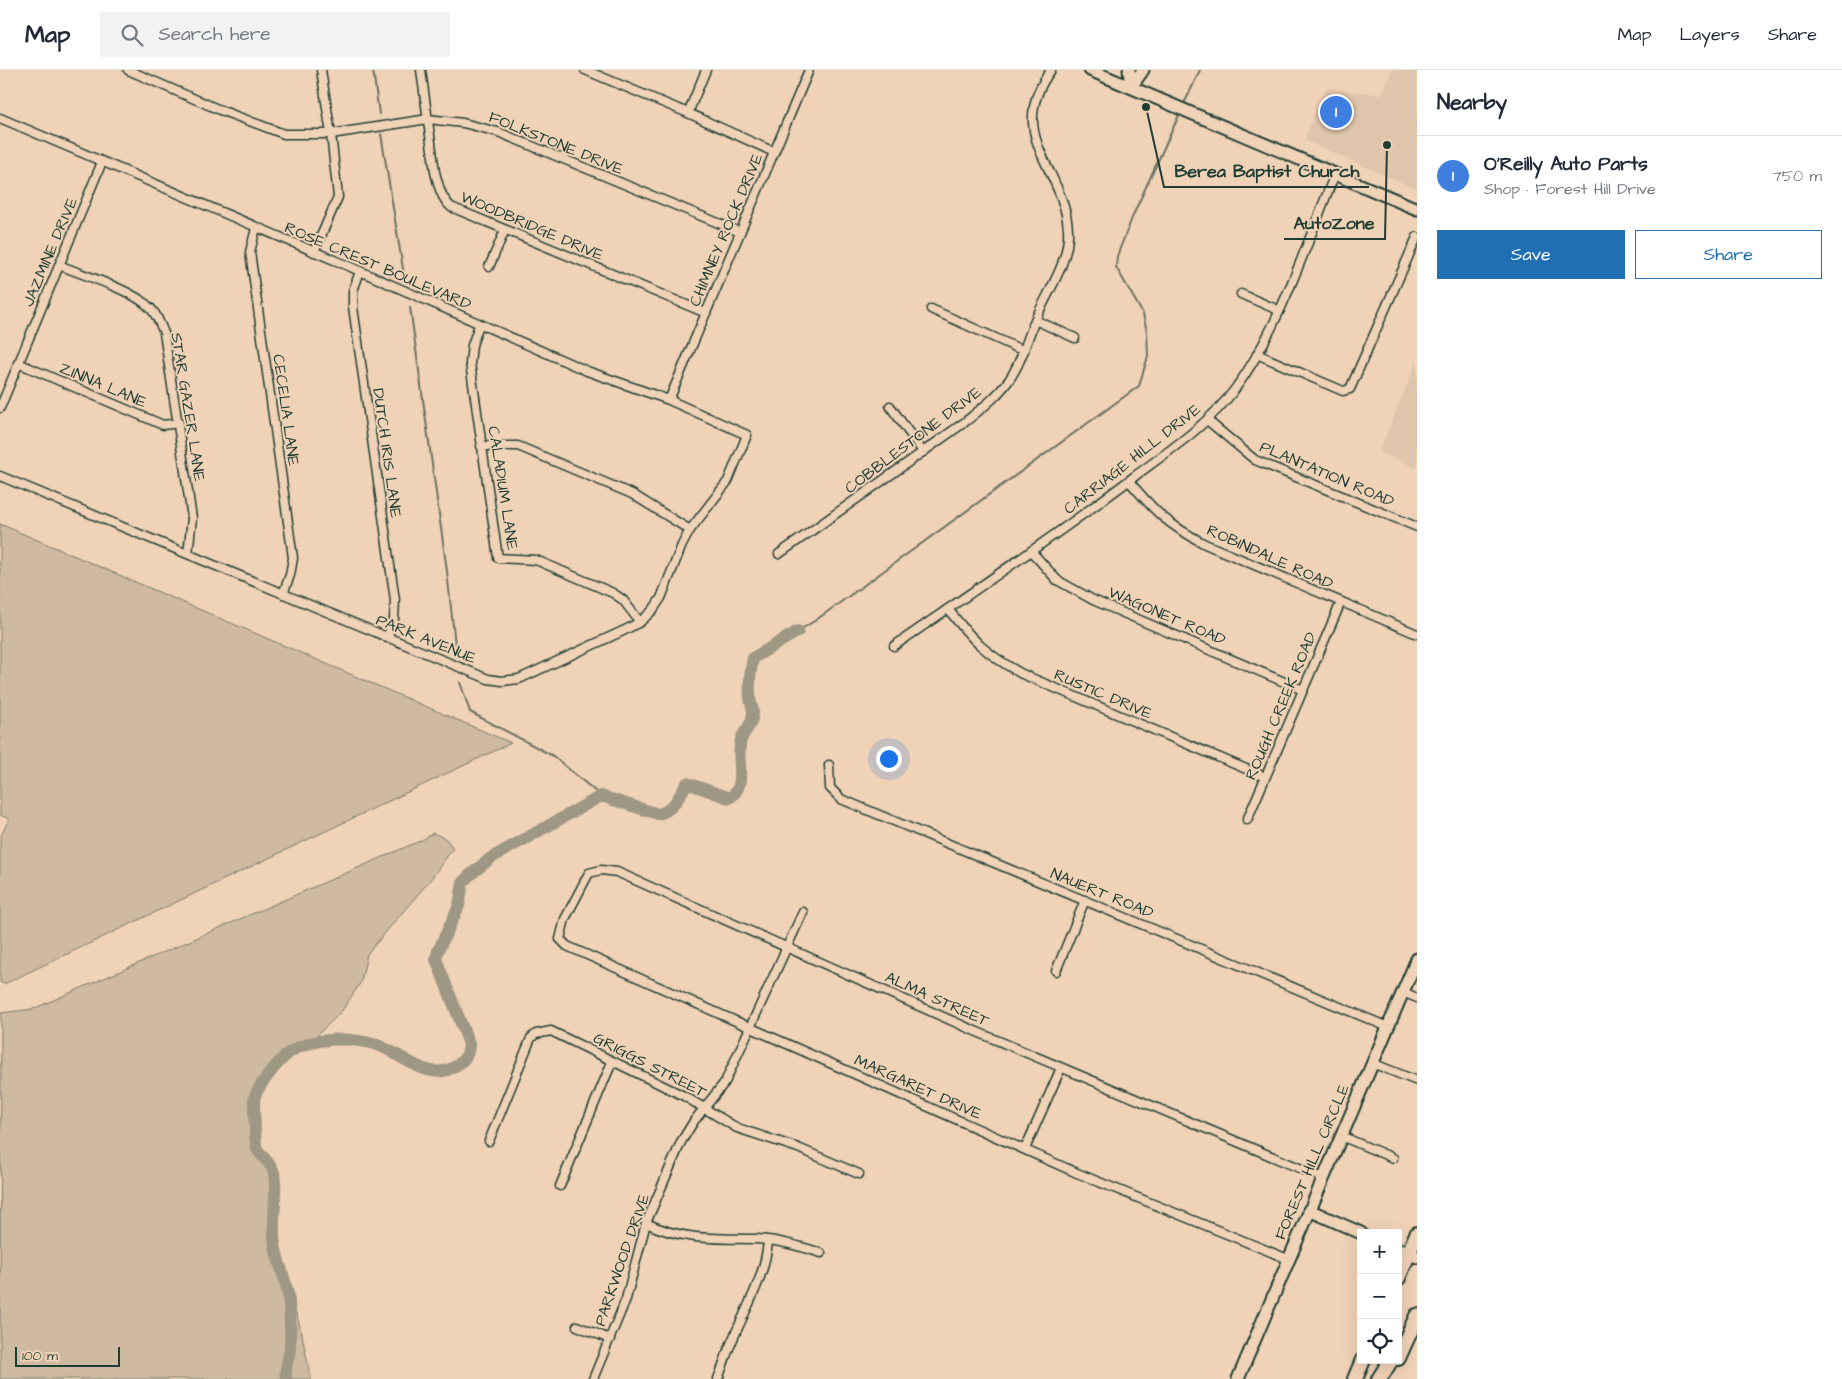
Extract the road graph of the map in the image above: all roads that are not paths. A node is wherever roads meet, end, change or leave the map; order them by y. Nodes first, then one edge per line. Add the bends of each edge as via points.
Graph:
1 (128, 70) edge
2 (321, 70) edge
3 (421, 70) edge
4 (585, 70) edge
5 (706, 70) edge
6 (809, 70) edge
7 (1051, 70) edge
8 (1090, 70) edge
9 (1129, 70) edge
10 (1143, 70) edge
11 (600, 73) edge
12 (1132, 88) junction
13 (688, 113) junction
14 (0, 118) edge
15 (428, 119) junction
16 (331, 134) junction
17 (774, 152) junction
18 (102, 162) junction
19 (1335, 174) junction
20 (1417, 208) edge
21 (256, 228) junction
22 (505, 230) junction
23 (740, 232) junction
24 (1417, 237) edge
25 (314, 252) junction
26 (59, 265) junction
27 (489, 267) dead end
28 (360, 271) junction
29 (1241, 294) dead end
30 (931, 309) dead end
31 (1278, 310) junction
32 (706, 313) junction
33 (1035, 320) junction
34 (479, 325) junction
35 (1075, 338) dead end
36 (1024, 351) junction
37 (1257, 354) junction
38 (18, 363) junction
39 (669, 400) junction
40 (890, 406) dead end
41 (0, 408) edge
42 (1207, 420) junction
43 (179, 423) junction
44 (747, 435) joint
45 (481, 446) junction
46 (923, 452) junction
47 (0, 476) edge
48 (1129, 480) junction
49 (1417, 527) edge
50 (690, 530) junction
51 (1031, 551) junction
52 (188, 554) junction
53 (780, 554) dead end
54 (283, 594) junction
55 (1341, 602) junction
56 (948, 609) junction
57 (640, 622) junction
58 (1417, 634) edge
59 (387, 638) junction
60 (894, 646) dead end
61 (1303, 690) junction
62 (829, 765) dead end
63 (1265, 777) junction
64 (1247, 820) dead end
65 (1084, 900) junction
66 (803, 912) dead end
67 (565, 919) joint
68 (786, 947) junction
69 (1417, 959) edge
70 (1056, 971) dead end
71 (1403, 992) junction
72 (1417, 998) edge
73 (751, 1027) junction
74 (1388, 1027) junction
75 (612, 1062) junction
76 (1372, 1063) junction
77 (1061, 1068) junction
78 (1417, 1081) edge
79 (703, 1108) junction
80 (1340, 1136) junction
81 (488, 1142) dead end
82 (1025, 1149) junction
83 (1393, 1158) dead end
84 (859, 1174) dead end
85 (1323, 1178) junction
86 (560, 1186) dead end
87 (1309, 1210) junction
88 (646, 1222) junction
89 (1357, 1231) edge
90 (1417, 1234) edge
91 (768, 1241) junction
92 (821, 1253) dead end
93 (1408, 1253) edge
94 (1288, 1259) junction
95 (1400, 1274) edge
96 (1417, 1316) edge
97 (577, 1326) dead end
98 (610, 1339) junction
99 (1402, 1340) edge
100 (1402, 1350) edge
101 (1361, 1364) edge
102 (1388, 1364) edge
103 (1396, 1364) edge
104 (593, 1379) edge
105 (718, 1379) edge
106 (1238, 1379) edge
107 (1355, 1379) edge
108 (1380, 1379) edge
109 (1389, 1379) edge

1 - 16 street, FOLKSTONE DRIVE via 263,127 290,134
2 - 16 street
3 - 15 street, WOODBRIDGE DRIVE
4 - 11 street
5 - 13 street
6 - 17 street, CHIMNEY ROCK DRIVE
7 - 33 street, COBBLESTONE DRIVE via 1042,82 1036,100 1033,120 1035,141 1062,203 1068,231 1058,270
8 - 12 street
9 - 12 street
10 - 12 street
11 - 13 street
12 - 19 street
13 - 17 street
14 - 18 street, ROSE CREST BOULEVARD
15 - 16 street, FOLKSTONE DRIVE
15 - 22 street, WOODBRIDGE DRIVE via 435,172 446,203
15 - 23 street, FOLKSTONE DRIVE via 498,132
16 - 25 street via 338,197
17 - 23 street, CHIMNEY ROCK DRIVE
18 - 21 street, ROSE CREST BOULEVARD
18 - 26 street, JAZMINE DRIVE
19 - 20 street
19 - 31 street, CARRIAGE HILL DRIVE
21 - 25 street, ROSE CREST BOULEVARD
21 - 54 street, CECELIA LANE via 250,252 293,558
22 - 27 street
22 - 32 street, WOODBRIDGE DRIVE
23 - 32 street, CHIMNEY ROCK DRIVE
24 - 37 street via 1350,389 1343,391
25 - 28 street, ROSE CREST BOULEVARD
26 - 38 street, JAZMINE DRIVE
26 - 43 street, STAR GAZER LANE via 149,306 164,333
28 - 34 street, ROSE CREST BOULEVARD
28 - 59 street, DUTCH IRIS LANE via 353,291 353,307 395,600 394,619
29 - 31 street
30 - 36 street
31 - 37 street, CARRIAGE HILL DRIVE
32 - 39 street, CHIMNEY ROCK DRIVE
33 - 35 street
33 - 36 street, COBBLESTONE DRIVE
34 - 39 street, ROSE CREST BOULEVARD via 588,371
34 - 45 street, CALADIUM LANE via 470,363
36 - 46 street, COBBLESTONE DRIVE via 1010,379 987,404
37 - 42 street, CARRIAGE HILL DRIVE via 1234,390
38 - 41 street, JAZMINE DRIVE
38 - 43 street, ZINNA LANE via 163,425
39 - 44 street, ROSE CREST BOULEVARD
40 - 46 street
42 - 48 street, CARRIAGE HILL DRIVE
42 - 49 street, PLANTATION ROAD via 1256,460
43 - 52 street, STAR GAZER LANE via 192,518
44 - 50 street, PARK AVENUE via 728,481
45 - 50 street via 518,446 632,494
45 - 57 street, CALADIUM LANE via 498,558 536,560 613,593 623,600
46 - 53 street, COBBLESTONE DRIVE
47 - 52 street, PARK AVENUE
48 - 51 street, CARRIAGE HILL DRIVE
48 - 55 street, ROBINDALE ROAD via 1155,511 1184,533
50 - 57 street, PARK AVENUE via 661,598
51 - 56 street, CARRIAGE HILL DRIVE
51 - 61 street, WAGONET ROAD via 1057,580 1093,600
52 - 54 street, PARK AVENUE
54 - 59 street, PARK AVENUE
55 - 58 street, ROBINDALE ROAD
55 - 61 street, ROUGH CREEK ROAD
56 - 60 street, CARRIAGE HILL DRIVE
56 - 63 street, RUSTIC DRIVE via 968,635 993,658 1022,674
57 - 59 street, PARK AVENUE via 519,678 502,681 488,679
61 - 63 street, ROUGH CREEK ROAD
62 - 65 street, NAUERT ROAD via 830,788 842,799
63 - 64 street, ROUGH CREEK ROAD
65 - 70 street
65 - 74 street, NAUERT ROAD
66 - 68 street, PARKWOOD DRIVE
67 - 68 street, ALMA STREET via 589,873 608,870
67 - 73 street, MARGARET DRIVE via 560,939 567,946
68 - 73 street, PARKWOOD DRIVE
68 - 77 street, ALMA STREET
69 - 71 street, FOREST HILL CIRCLE
71 - 72 street
71 - 74 street, FOREST HILL CIRCLE
73 - 79 street, PARKWOOD DRIVE via 726,1082
73 - 82 street, MARGARET DRIVE
74 - 76 street, FOREST HILL CIRCLE
75 - 79 street, GRIGGS STREET
75 - 81 street, GRIGGS STREET via 551,1030 536,1034 531,1038
75 - 86 street
76 - 78 street
76 - 80 street, FOREST HILL CIRCLE
77 - 82 street
77 - 85 street, ALMA STREET
79 - 84 street, GRIGGS STREET via 737,1128 798,1148
79 - 88 street, PARKWOOD DRIVE via 681,1142
80 - 83 street
80 - 85 street, FOREST HILL CIRCLE
82 - 94 street, MARGARET DRIVE
85 - 87 street, FOREST HILL CIRCLE
87 - 89 street
87 - 94 street, FOREST HILL CIRCLE
88 - 91 street via 681,1236
88 - 98 street, PARKWOOD DRIVE via 631,1282
90 - 93 highway
91 - 92 street
91 - 105 street via 766,1260 754,1298 732,1340
93 - 95 highway
94 - 106 street, FOREST HILL CIRCLE
96 - 99 highway
96 - 100 highway
97 - 98 street
98 - 104 street, PARKWOOD DRIVE
101 - 107 highway
102 - 108 highway
103 - 109 highway

